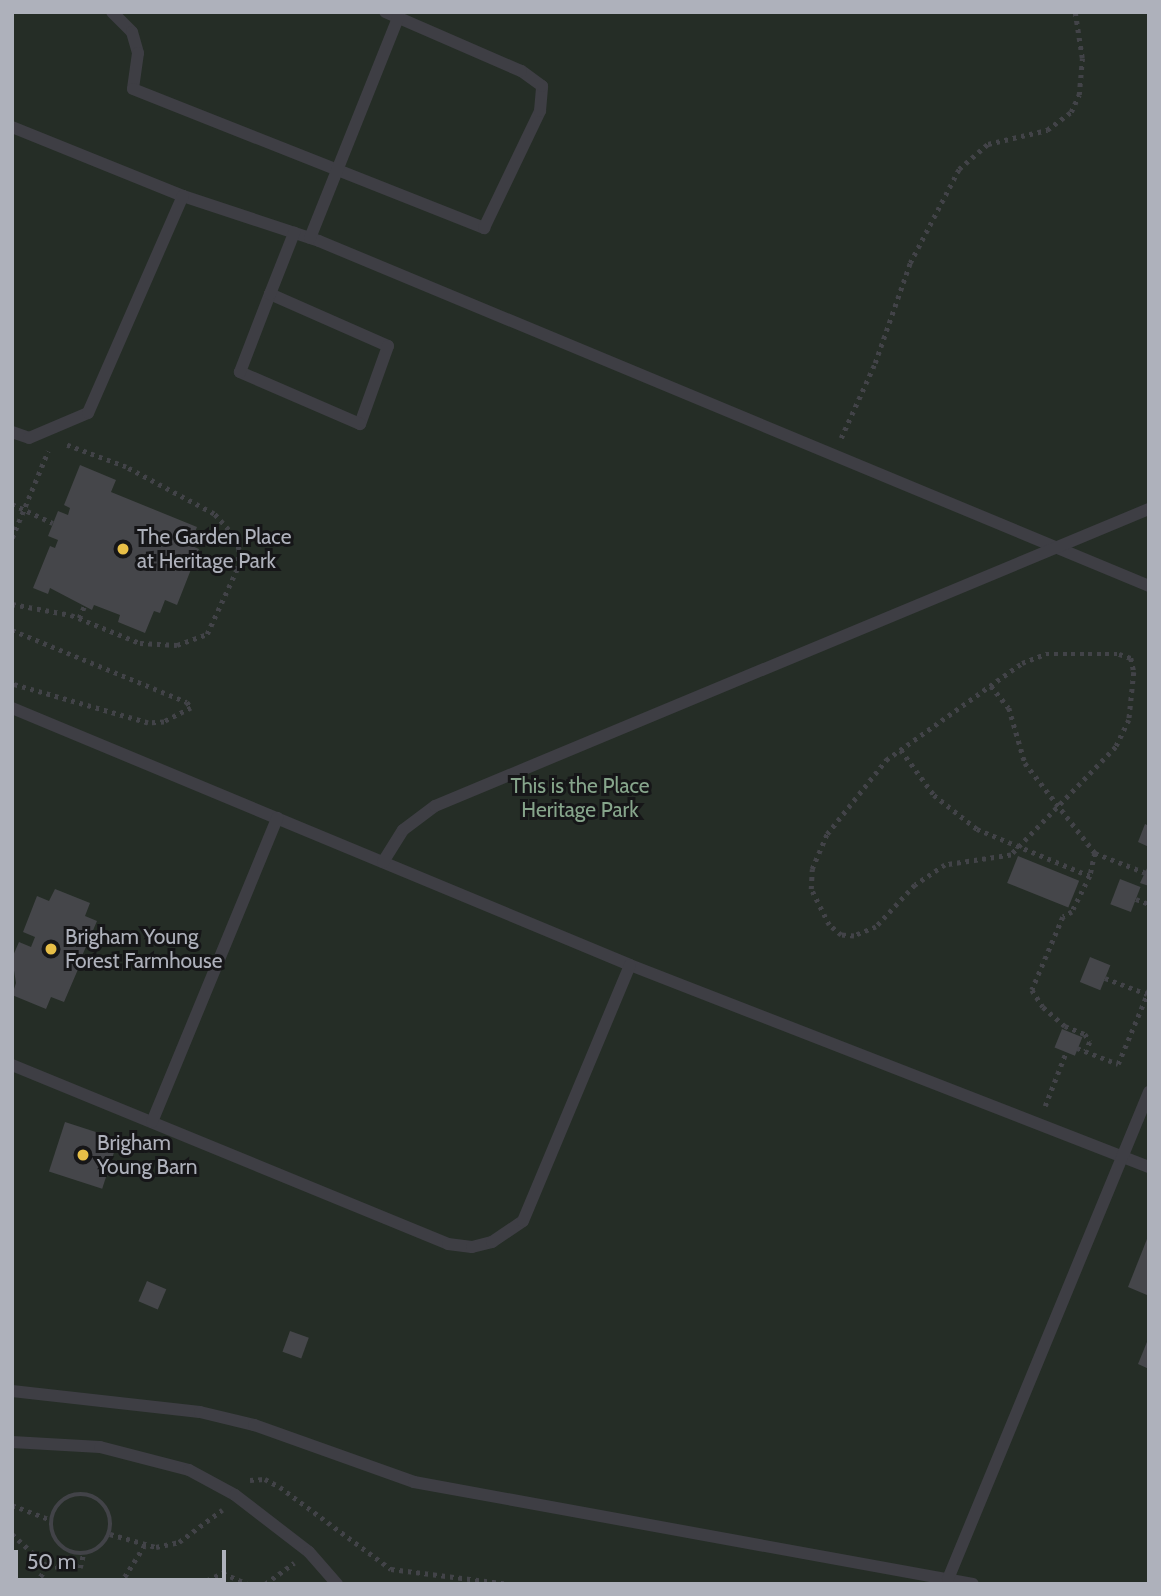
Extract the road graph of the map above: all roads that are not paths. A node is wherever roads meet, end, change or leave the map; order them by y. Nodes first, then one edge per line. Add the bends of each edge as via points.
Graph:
1 (113, 12) edge
2 (385, 12) edge
3 (398, 18) junction
4 (12, 127) edge
5 (337, 170) junction
6 (183, 196) junction
7 (294, 233) junction
8 (310, 239) junction
9 (270, 294) junction
10 (13, 435) edge
11 (1149, 509) edge
12 (1058, 549) junction
13 (1149, 586) edge
14 (12, 708) edge
15 (277, 818) junction
16 (383, 862) junction
17 (630, 965) junction
18 (12, 1065) edge
19 (1149, 1092) edge
20 (152, 1122) junction
21 (1123, 1156) junction
22 (1149, 1167) edge
23 (12, 1391) edge
24 (12, 1442) edge
25 (948, 1579) junction
26 (337, 1584) edge
27 (973, 1584) edge

1 - 5 lane via 132,32 138,52 133,89
2 - 3 lane
3 - 5 lane
3 - 5 lane via 521,71 542,86 540,111 484,228
4 - 6 lane
5 - 8 lane
6 - 7 lane
6 - 10 lane via 88,413 29,438
7 - 8 lane
7 - 9 lane
8 - 12 lane
9 - 9 lane via 240,372 360,424 388,346
11 - 12 lane
12 - 13 lane
12 - 16 lane via 435,806 403,830
14 - 15 lane
15 - 16 lane
15 - 20 lane
16 - 17 lane
17 - 20 lane via 535,1200 523,1221 492,1242 472,1247 447,1244
17 - 21 lane
18 - 20 lane
19 - 21 lane
21 - 22 lane
21 - 25 lane
23 - 25 lane via 200,1412 254,1425 414,1482
24 - 26 lane via 100,1447 189,1470 235,1495 309,1552
25 - 27 lane

